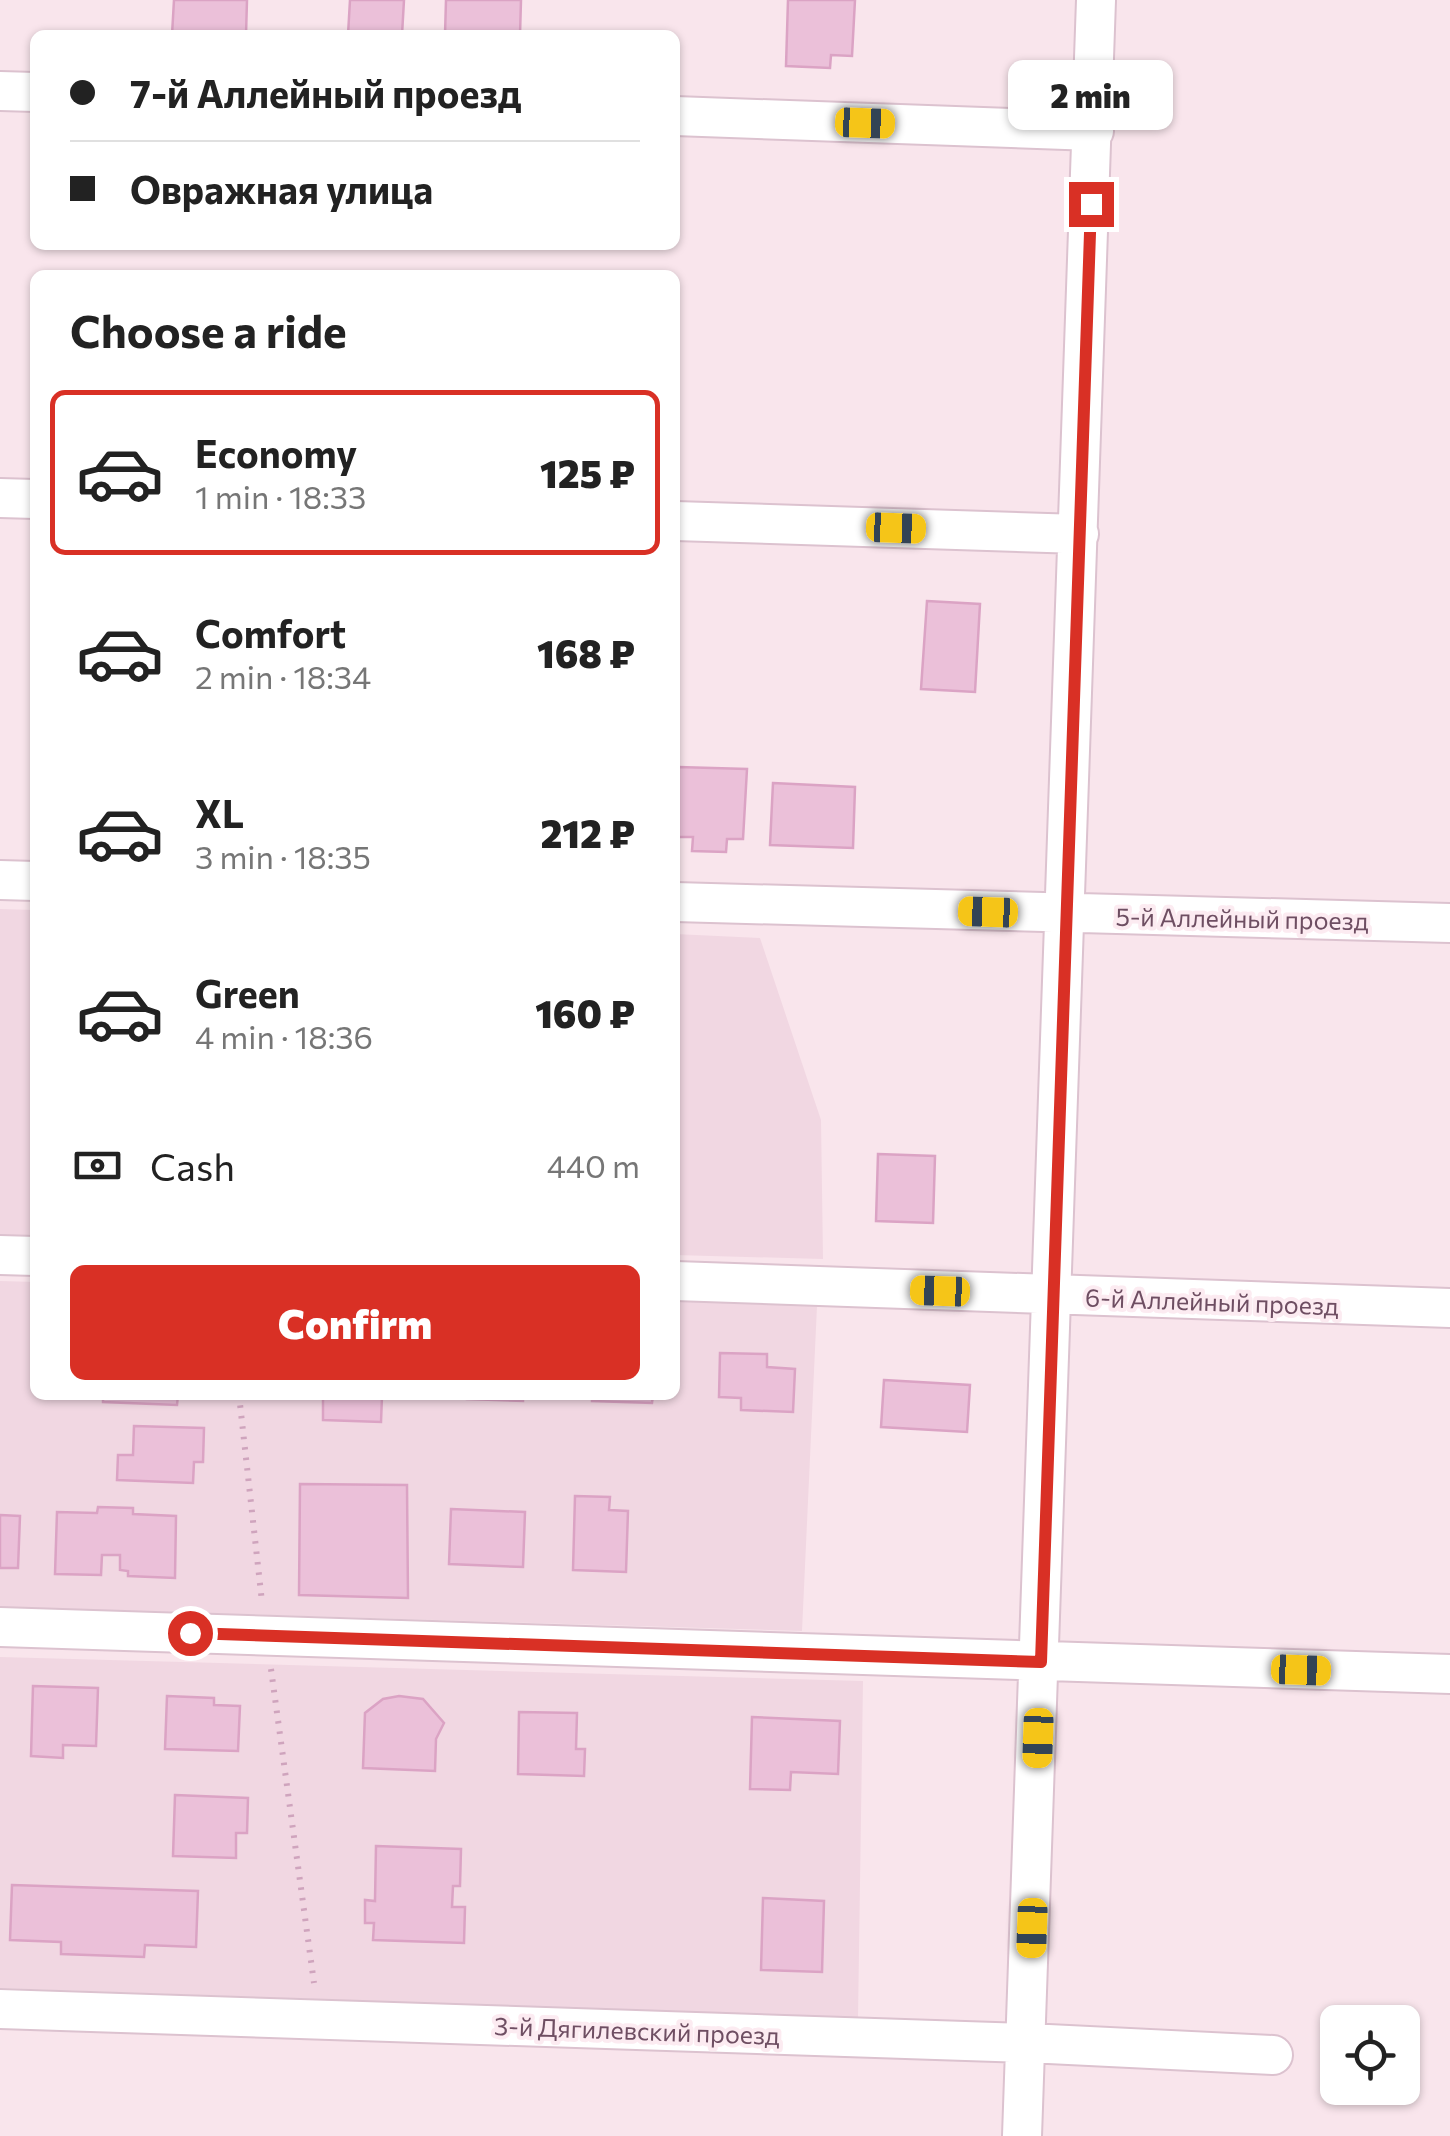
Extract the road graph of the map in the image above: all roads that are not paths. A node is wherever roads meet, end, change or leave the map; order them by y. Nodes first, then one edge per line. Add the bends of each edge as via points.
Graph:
1 (1096, 0) edge
2 (0, 91) edge
3 (30, 92) edge
4 (680, 116) edge
5 (1094, 131) junction
6 (0, 498) edge
7 (30, 499) edge
8 (680, 521) edge
9 (1079, 534) junction
10 (0, 880) edge
11 (30, 881) edge
12 (680, 902) edge
13 (1066, 914) junction
14 (1450, 923) edge
15 (0, 1255) edge
16 (30, 1256) edge
17 (680, 1281) edge
18 (1054, 1296) junction
19 (1450, 1308) edge
20 (0, 1626) edge
21 (1041, 1662) junction
22 (1450, 1674) edge
23 (0, 2008) edge
24 (1028, 2042) junction
25 (1273, 2056) dead end
26 (1022, 2136) edge

1 - 5 street
2 - 3 street
4 - 5 street
5 - 9 street
6 - 7 street
8 - 9 street
9 - 13 street
10 - 11 street
12 - 13 street, 5-й Аллейный проезд
13 - 14 street, 5-й Аллейный проезд
13 - 18 street
15 - 16 street
17 - 18 street, 6-й Аллейный проезд
18 - 19 street, 6-й Аллейный проезд
18 - 21 street
20 - 21 street
21 - 22 street
21 - 24 street
23 - 24 street, 3-й Дягилевский проезд
24 - 25 street, 3-й Дягилевский проезд
24 - 26 street

